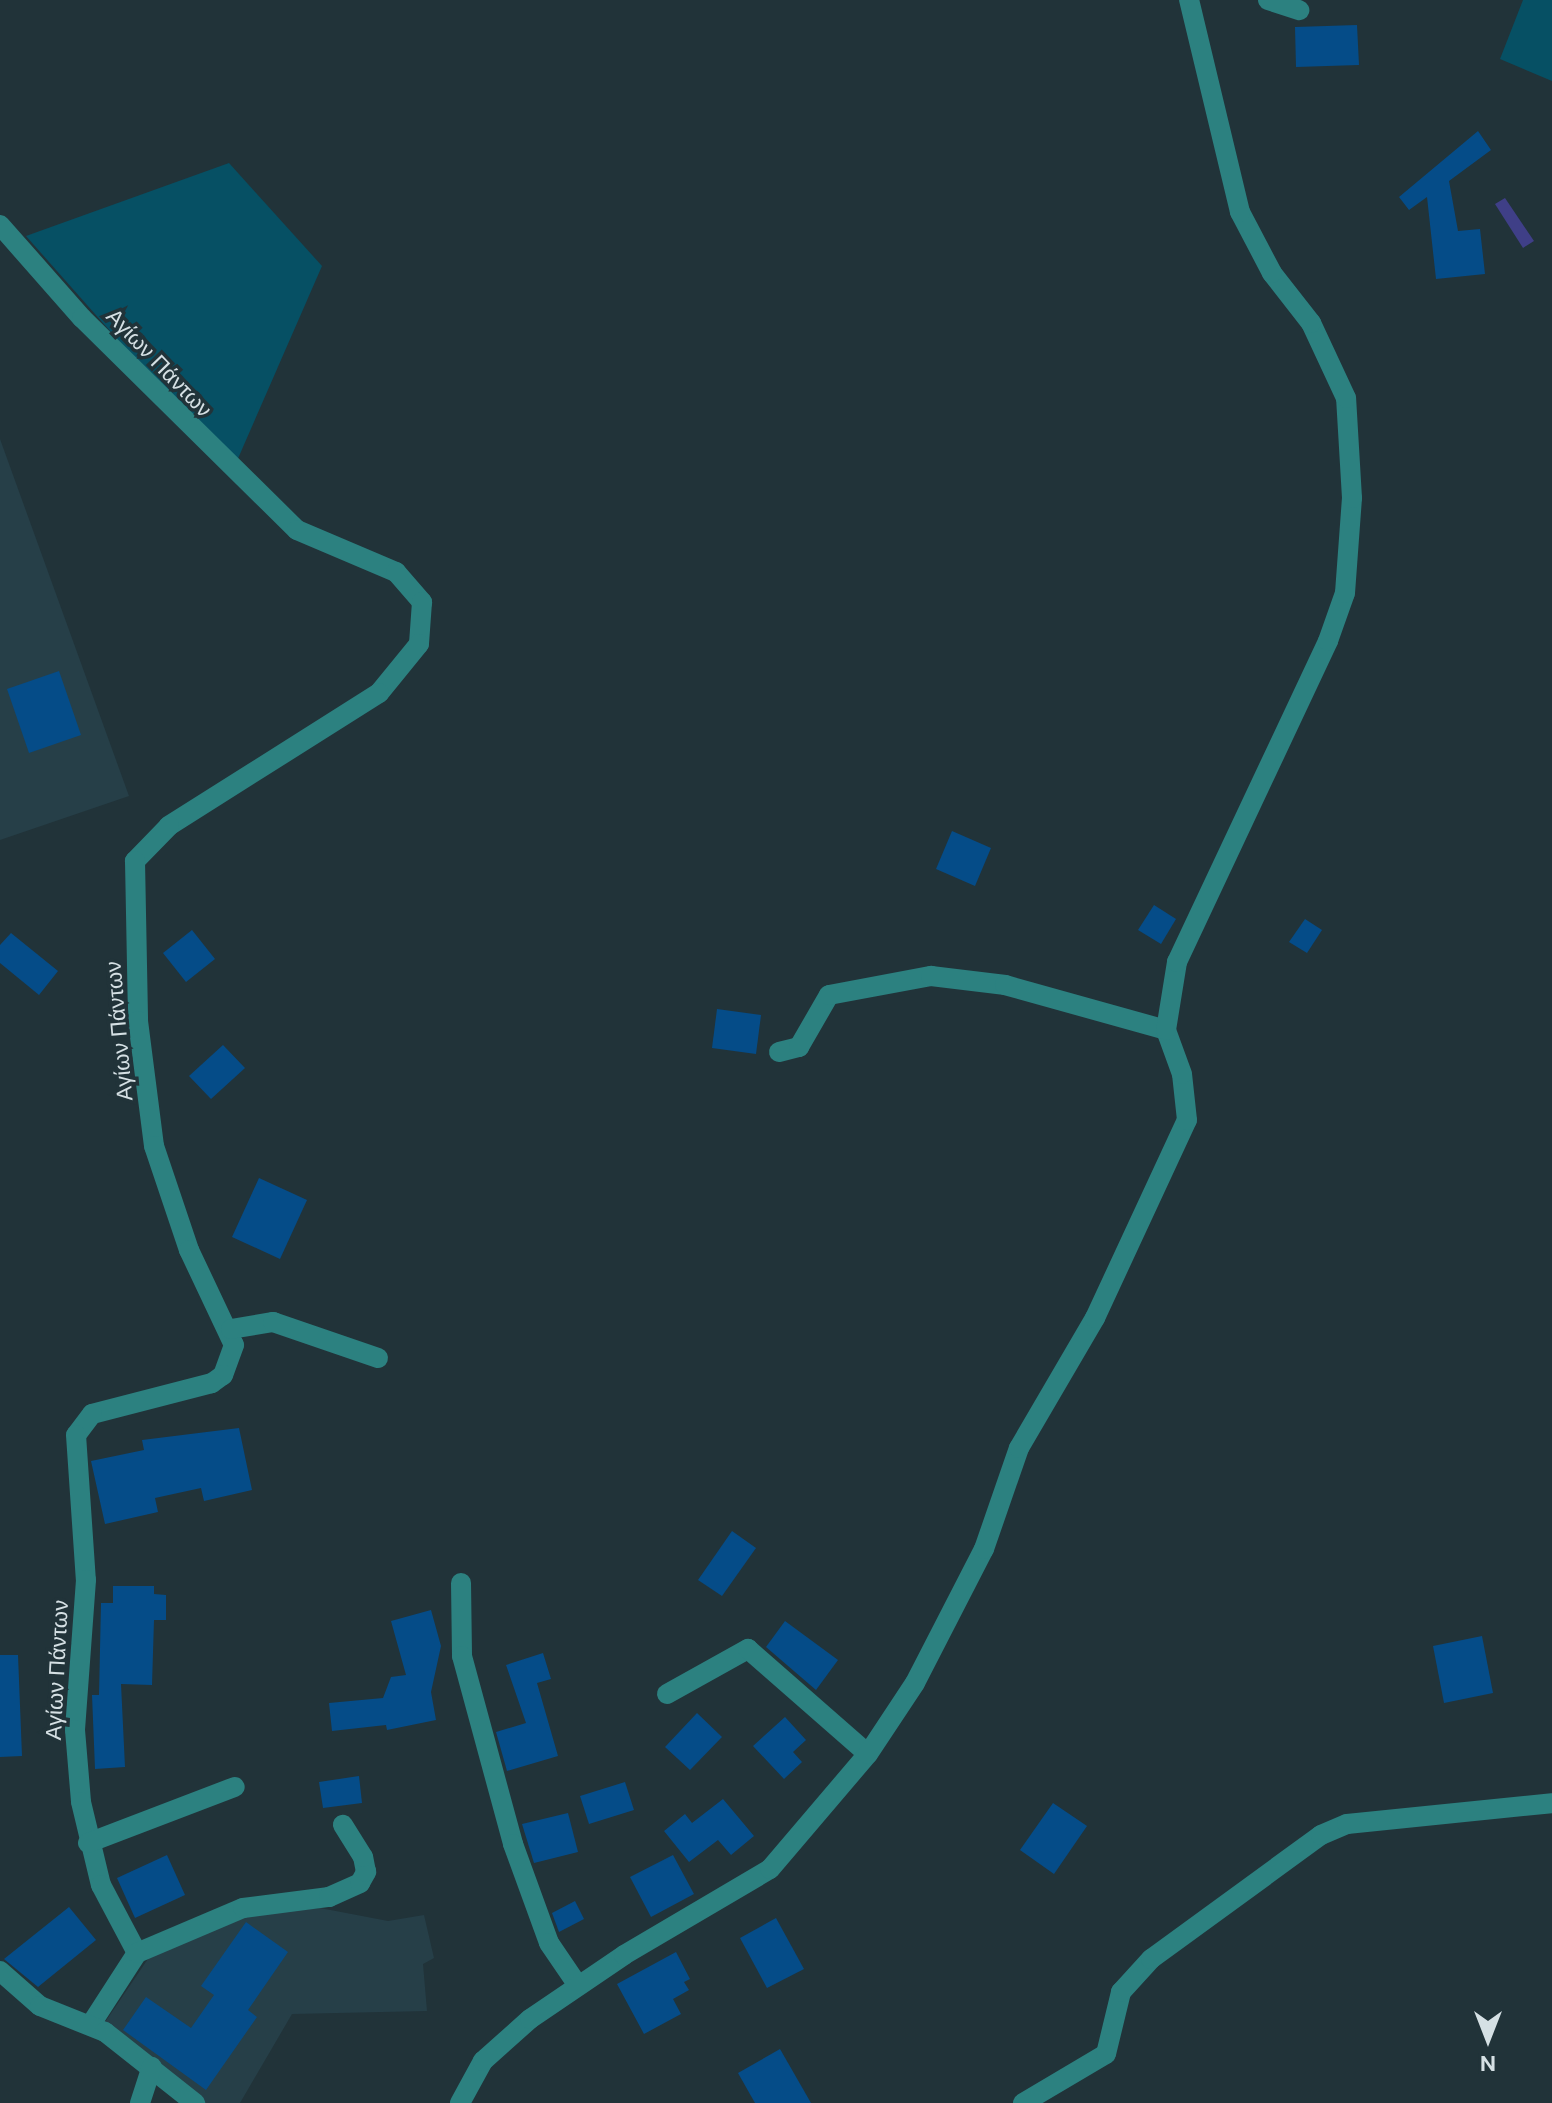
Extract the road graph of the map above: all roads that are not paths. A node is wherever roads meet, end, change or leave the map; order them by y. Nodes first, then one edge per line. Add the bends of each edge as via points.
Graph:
1 (1189, 0) edge
2 (1268, 0) edge
3 (1299, 10) dead end
4 (0, 225) edge
5 (1166, 1030) junction
6 (779, 1052) dead end
7 (231, 1329) junction
8 (378, 1358) dead end
9 (461, 1583) dead end
10 (667, 1694) dead end
11 (868, 1754) junction
12 (235, 1787) dead end
13 (1552, 1803) edge
14 (343, 1825) dead end
15 (88, 1843) junction
16 (137, 1953) junction
17 (0, 1971) edge
18 (577, 1984) junction
19 (91, 2024) junction
20 (152, 2067) junction
21 (140, 2103) edge
22 (195, 2103) edge
23 (460, 2103) edge
24 (1023, 2103) edge

1 - 5 street via 1240,212 1272,273 1311,323 1346,398 1352,498 1345,593 1290,729 1177,962
2 - 3 street
4 - 7 street, Αγίων Πάντων via 92,329 297,530 396,572 422,602 419,644 379,693 298,750 169,826 135,861 138,1021 154,1146 189,1250
5 - 6 street via 1005,985 931,976 829,995 799,1047
5 - 11 street via 1182,1074 1187,1120 1095,1318 1019,1448 984,1549 915,1683
7 - 8 street via 273,1322
7 - 15 street, Αγίων Πάντων via 231,1361 212,1383 110,1409 79,1425 86,1580 75,1730
9 - 18 street via 462,1656 519,1865 549,1943
10 - 11 street via 748,1649
11 - 18 street via 770,1869
12 - 15 street
13 - 24 street via 1347,1824 1321,1835 1140,1969 1121,1992 1106,2054
14 - 16 street via 363,1857 366,1872 360,1883 329,1897 243,1908
15 - 16 street, Αγίων Πάντων
16 - 19 street
17 - 19 street via 40,2006
18 - 23 street via 495,2049
19 - 20 street
20 - 21 street
20 - 22 street

